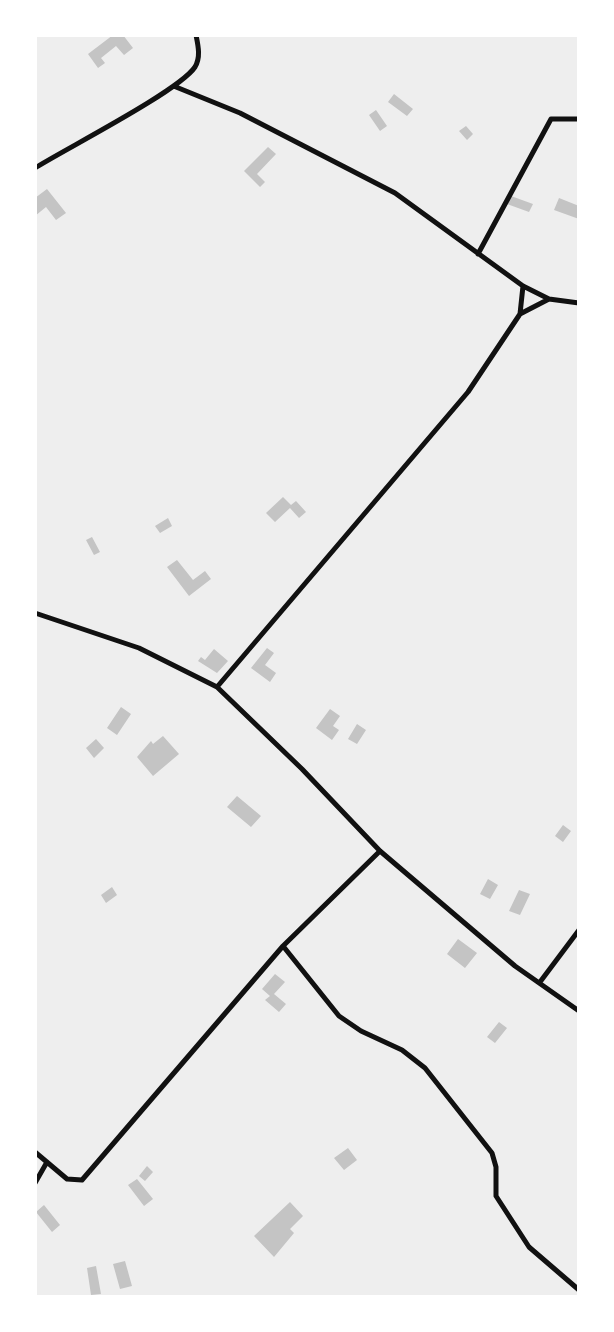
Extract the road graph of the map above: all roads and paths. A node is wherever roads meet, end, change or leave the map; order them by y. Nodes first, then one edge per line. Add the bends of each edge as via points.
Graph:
1 (196, 35) edge
2 (176, 87) junction
3 (579, 119) edge
4 (35, 167) edge
5 (478, 254) junction
6 (523, 286) junction
7 (549, 299) junction
8 (579, 303) edge
9 (520, 314) junction
10 (35, 613) edge
11 (217, 687) junction
12 (380, 851) junction
13 (579, 930) edge
14 (283, 946) junction
15 (540, 982) junction
16 (579, 1011) edge
17 (35, 1152) edge
18 (47, 1162) junction
19 (35, 1183) edge
20 (579, 1290) edge

1 - 2 street via 196,66
2 - 4 street
2 - 5 street via 240,113 394,194
3 - 5 street via 551,119
5 - 6 street
6 - 7 street
6 - 9 street
7 - 8 street
7 - 9 street
9 - 11 street via 468,392
10 - 11 street via 139,648
11 - 12 street
12 - 14 street
12 - 15 street
13 - 15 street
14 - 18 street via 89,1174 75,1182
14 - 20 street via 339,1016 402,1049 425,1068 492,1153 496,1196 529,1247
15 - 16 street
17 - 18 street
18 - 19 street

